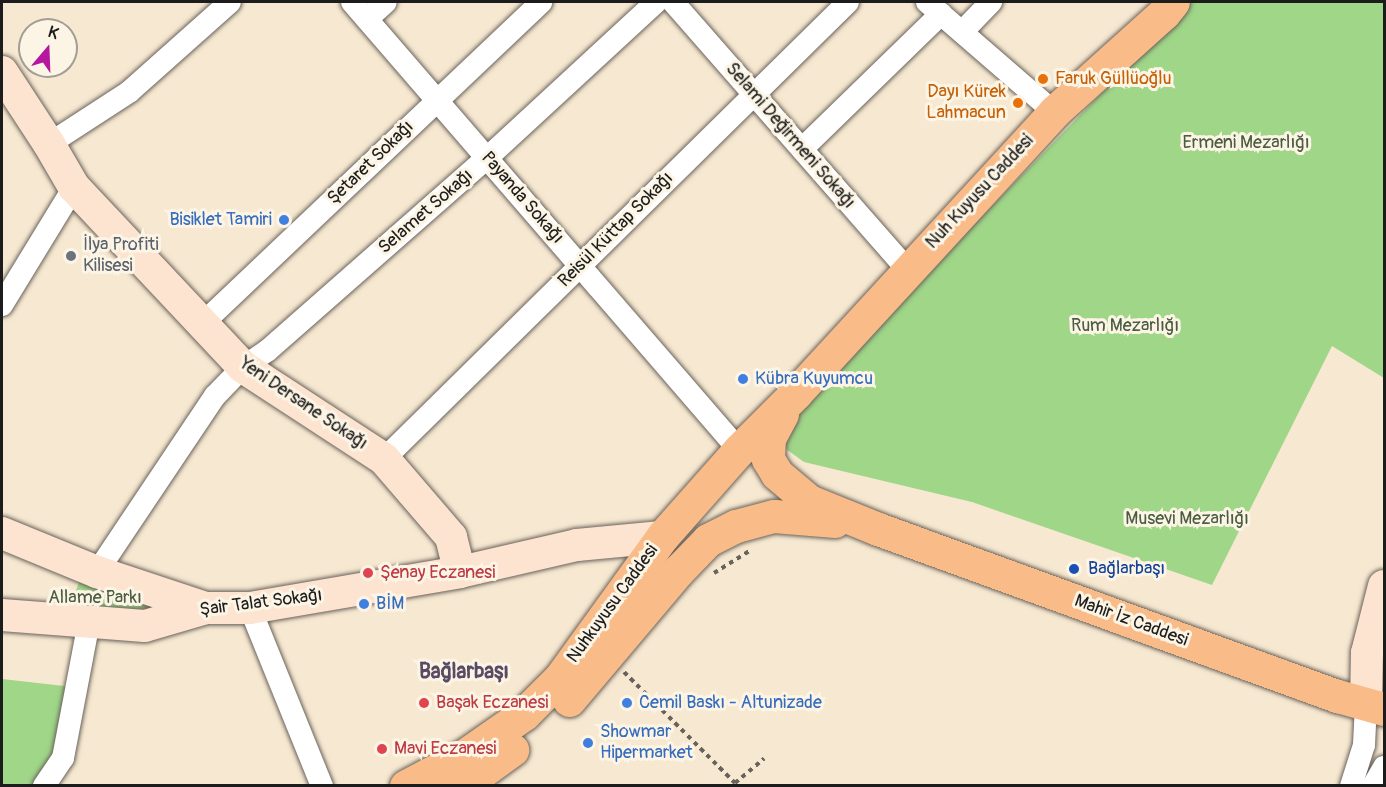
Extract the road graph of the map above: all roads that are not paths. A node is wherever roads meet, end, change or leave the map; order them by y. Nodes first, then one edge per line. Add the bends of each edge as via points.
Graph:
1 (230, 2) edge
2 (352, 2) edge
3 (386, 2) edge
4 (541, 2) edge
5 (656, 2) edge
6 (672, 2) edge
7 (848, 2) edge
8 (991, 2) edge
9 (1171, 4) edge
10 (934, 8) edge
11 (367, 19) junction
12 (962, 32) junction
13 (2, 72) edge
14 (754, 94) junction
15 (437, 100) junction
16 (1054, 112) junction
17 (49, 144) junction
18 (802, 149) junction
19 (487, 158) junction
20 (74, 187) junction
21 (580, 266) junction
22 (908, 270) junction
23 (2, 305) edge
24 (201, 325) junction
25 (243, 367) junction
26 (796, 393) junction
27 (739, 450) junction
28 (384, 459) junction
29 (673, 526) junction
30 (878, 529) junction
31 (2, 533) edge
32 (718, 553) junction
33 (97, 572) junction
34 (460, 572) junction
35 (1384, 586) edge
36 (206, 608) junction
37 (250, 608) junction
38 (2, 615) edge
39 (89, 622) junction
40 (1375, 707) edge
41 (1384, 767) edge
42 (44, 786) edge
43 (322, 786) edge
44 (406, 786) edge
45 (462, 786) edge
46 (1351, 786) edge
47 (1373, 786) edge

1 - 17 street via 129,92
2 - 11 street, Payanda Sokağı
3 - 11 street
4 - 15 street, Şetaret Sokağı
5 - 19 street, Selamet Sokağı
6 - 14 street, Selami Değirmeni Sokağı
7 - 14 street, Reisül Küttap Sokağı
8 - 12 street
9 - 16 main road, Nuh Kuyusu Caddesi
10 - 12 street
10 - 18 street
11 - 15 street, Payanda Sokağı
12 - 16 street
13 - 17 street, Yeni Dersane Sokağı
14 - 18 street, Selami Değirmeni Sokağı
14 - 21 street, Reisül Küttap Sokağı
15 - 19 street, Payanda Sokağı
15 - 24 street, Şetaret Sokağı
16 - 22 main road, Nuh Kuyusu Caddesi
17 - 20 street, Yeni Dersane Sokağı
18 - 22 street, Selami Değirmeni Sokağı
19 - 21 street, Payanda Sokağı
19 - 25 street, Selamet Sokağı via 267,351
20 - 23 street
20 - 24 street, Yeni Dersane Sokağı
21 - 27 street, Payanda Sokağı
21 - 28 street, Reisül Küttap Sokağı
22 - 26 main road, Nuh Kuyusu Caddesi
24 - 25 street, Yeni Dersane Sokağı
25 - 28 street, Yeni Dersane Sokağı
25 - 33 street, Selamet Sokağı via 215,396
26 - 27 main road, Nuhkuyusu Caddesi
26 - 30 main road via 769,438 767,448 772,467 791,489 809,501
27 - 29 main road, Nuhkuyusu Caddesi
28 - 34 street, Yeni Dersane Sokağı via 451,537
29 - 32 main road via 705,499 726,497 734,503 736,512
29 - 34 street, Şair Talat Sokağı
29 - 44 main road, Nuhkuyusu Caddesi via 560,678 524,714 465,755
30 - 32 main road, Nuhkuyusu Caddesi via 822,518 774,516 736,526
30 - 40 main road, Mahir İz Caddesi
31 - 33 street
32 - 45 main road, Nuhkuyusu Caddesi via 678,571 566,703
33 - 36 street
34 - 37 street, Şair Talat Sokağı
35 - 40 street via 1367,653
36 - 37 street, Şair Talat Sokağı
36 - 39 street, Şair Talat Sokağı via 145,626
37 - 43 street
38 - 39 street, Şair Talat Sokağı
39 - 42 street via 63,758
40 - 46 street
41 - 47 street

